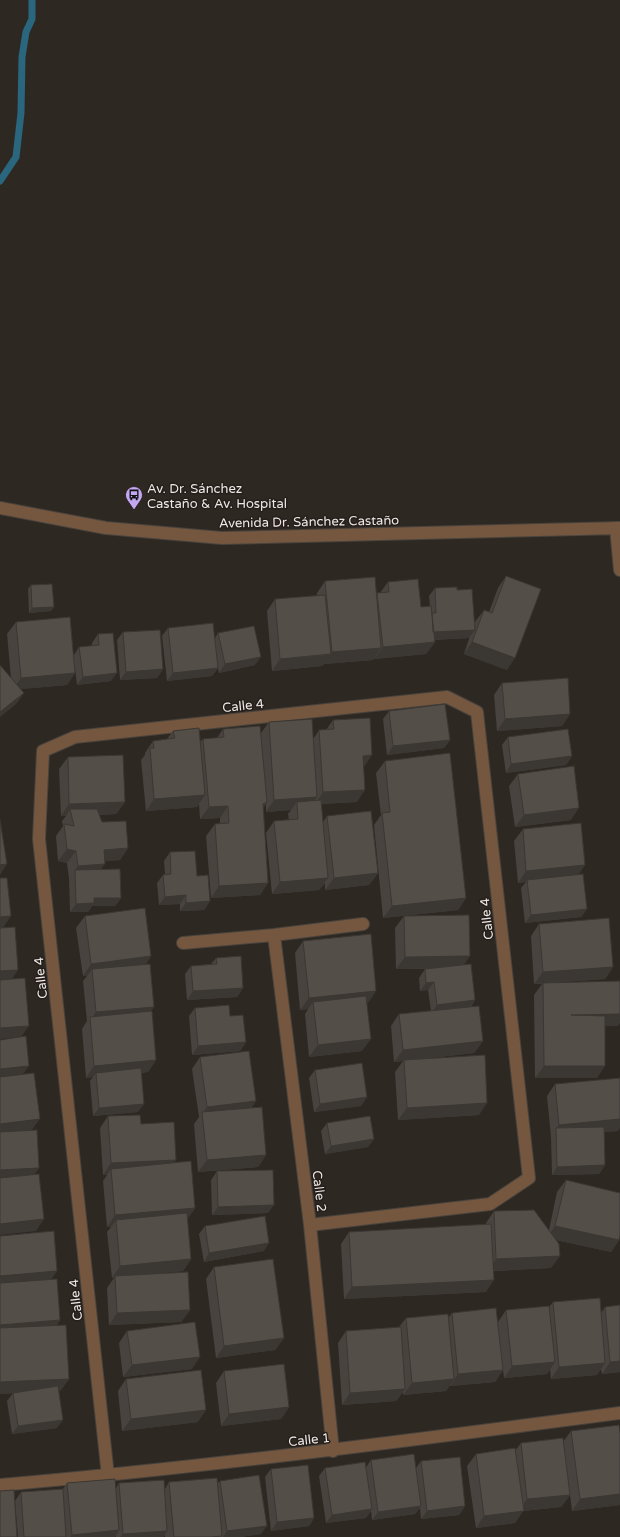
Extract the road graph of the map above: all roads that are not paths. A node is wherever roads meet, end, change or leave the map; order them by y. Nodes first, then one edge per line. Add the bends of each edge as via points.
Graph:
1 (0, 508) edge
2 (618, 528) edge
3 (620, 570) edge
4 (363, 924) dead end
5 (274, 935) junction
6 (183, 943) dead end
7 (310, 1225) junction
8 (620, 1413) edge
9 (333, 1451) junction
10 (108, 1476) junction
11 (0, 1485) edge

1 - 2 street, Avenida Dr. Sánchez Castaño via 106,528 222,538
2 - 3 street
4 - 5 street
5 - 6 street
5 - 7 street, Calle 2
7 - 9 street, Calle 2
7 - 10 street, Calle 4 via 490,1204 529,1178 477,712 447,697 75,737 43,751 39,840
8 - 9 street, Calle 1
9 - 10 street, Calle 1
10 - 11 street, Calle 1

